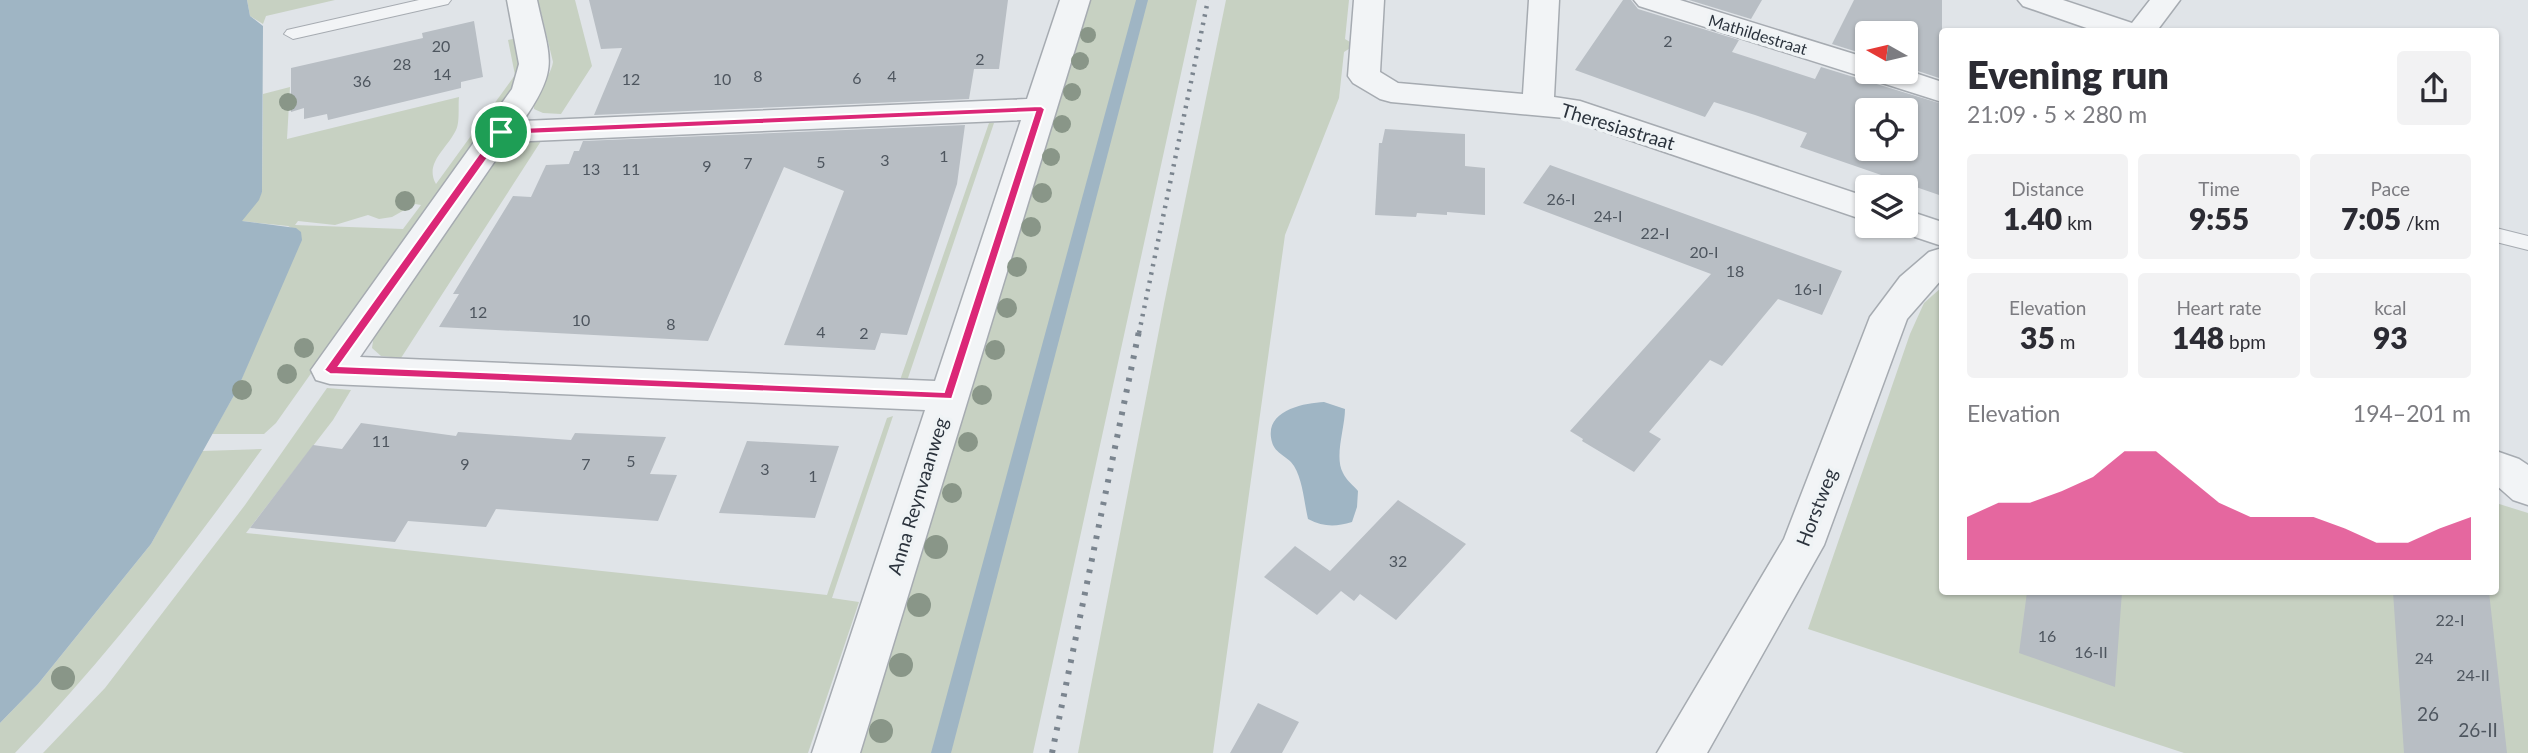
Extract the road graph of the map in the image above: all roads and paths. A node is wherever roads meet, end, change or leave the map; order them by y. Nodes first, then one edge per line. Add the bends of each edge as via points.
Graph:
1 (442, 0) edge
2 (522, 0) edge
3 (1075, 0) edge
4 (1369, 0) edge
5 (1544, 0) edge
6 (1649, 0) edge
7 (2033, 0) edge
8 (2165, 0) edge
9 (2118, 28) edge
10 (2143, 28) edge
11 (292, 34) dead end
12 (1855, 64) edge
13 (1917, 84) edge
14 (1939, 91) edge
15 (1538, 103) junction
16 (1041, 109) junction
17 (501, 132) junction
18 (1855, 205) edge
19 (1918, 226) edge
20 (1939, 233) edge
21 (2499, 236) edge
22 (2528, 243) edge
23 (1939, 263) edge
24 (948, 396) junction
25 (2499, 468) edge
26 (2528, 488) edge
27 (836, 753) edge
28 (1681, 753) edge

1 - 11 lane
2 - 17 street via 535,64 528,90
3 - 16 street, Anna Reynvaanweg
4 - 15 street, Theresiastraat via 1364,76 1391,92
5 - 15 street
6 - 12 street, Mathildestraat
7 - 9 street
8 - 10 street
13 - 14 street
15 - 18 street, Theresiastraat via 1569,108
16 - 17 street
16 - 24 street, Anna Reynvaanweg
17 - 24 street via 330,370
19 - 20 street
21 - 22 lane
23 - 28 street, Horstweg via 1901,296 1889,317 1803,545
24 - 27 street, Anna Reynvaanweg
25 - 26 street

